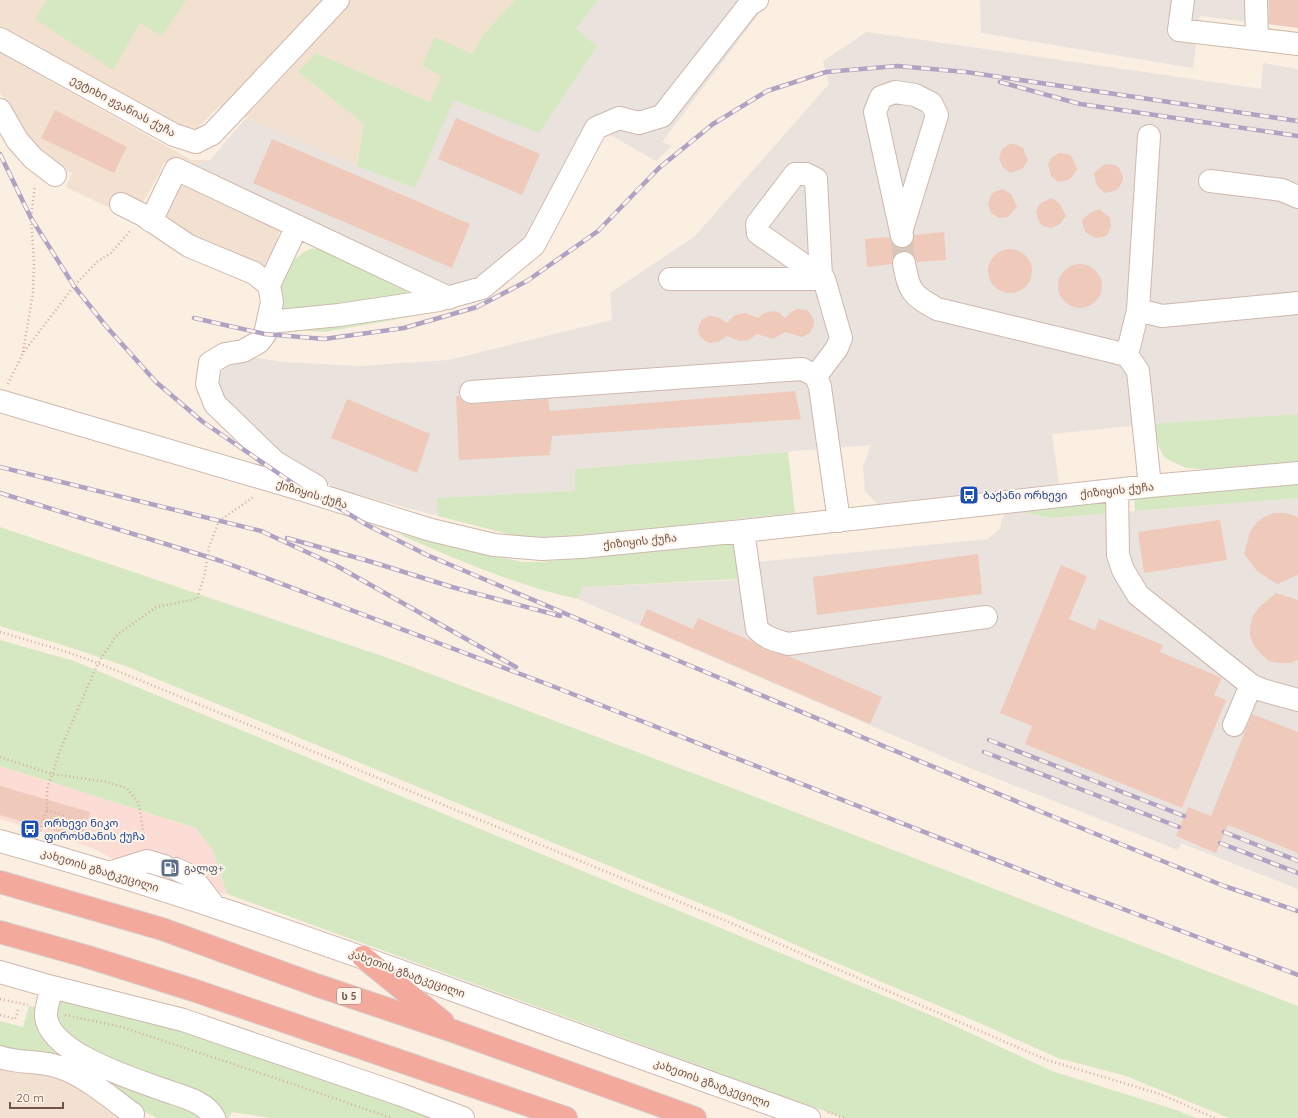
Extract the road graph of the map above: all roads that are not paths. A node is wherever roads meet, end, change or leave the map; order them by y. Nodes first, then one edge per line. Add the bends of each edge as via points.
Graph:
1 (338, 0) edge
2 (757, 0) edge
3 (1183, 0) edge
4 (1256, 0) edge
5 (0, 39) edge
6 (1257, 39) junction
7 (1298, 44) edge
8 (0, 110) edge
9 (1149, 136) dead end
10 (47, 169) road end
11 (1210, 180) dead end
12 (1298, 197) edge
13 (121, 204) dead end
14 (147, 218) junction
15 (297, 226) junction
16 (902, 234) joint
17 (904, 263) tunnel mouth
18 (670, 280) dead end
19 (269, 285) junction
20 (449, 298) junction
21 (1298, 304) edge
22 (1138, 310) junction
23 (268, 322) junction
24 (1127, 355) junction
25 (816, 376) junction
26 (471, 392) dead end
27 (0, 401) edge
28 (1298, 473) edge
29 (1150, 486) junction
30 (1117, 490) junction
31 (348, 505) junction
32 (839, 521) junction
33 (743, 531) junction
34 (986, 617) dead end
35 (1251, 685) junction
36 (1298, 700) edge
37 (1234, 725) dead end
38 (0, 840) edge
39 (109, 873) junction
40 (0, 882) edge
41 (215, 907) junction
42 (0, 932) edge
43 (363, 957) junction
44 (0, 972) edge
45 (52, 988) junction
46 (453, 1031) junction
47 (0, 1057) edge
48 (138, 1117) edge
49 (214, 1118) edge
50 (463, 1118) edge
51 (566, 1118) edge
52 (695, 1118) edge
53 (810, 1118) edge

1 - 5 street, ევტიხი ჟვანიას ქუჩა via 212,134 196,142 174,135
2 - 20 street via 748,5 662,116 639,123 619,118 596,128 534,245 482,288
3 - 6 street via 1180,30
4 - 6 street
6 - 7 street
8 - 10 street via 17,140
9 - 22 street
11 - 12 street via 1282,190
13 - 14 street
14 - 15 street via 176,169
14 - 19 street via 189,246 254,273
15 - 19 street
15 - 20 street
16 - 16 street via 875,112 881,97 895,92 915,95 931,103 937,115
17 - 24 street via 908,284 914,294 938,309
18 - 25 street via 822,278 841,338 837,348
19 - 23 street via 272,302
20 - 23 street via 339,315
21 - 22 street via 1162,316
22 - 24 street
23 - 31 street via 265,334 259,342 243,351 225,354 210,363 208,384 215,404 275,462
24 - 29 street via 1138,371
25 - 26 street via 802,369
25 - 32 street via 820,386
27 - 31 street, ქიზიყის ქუჩა
28 - 29 street, ქიზიყის ქუჩა
29 - 30 street, ქიზიყის ქუჩა
30 - 32 street, ქიზიყის ქუჩა
30 - 35 street via 1118,555 1123,570 1138,595
31 - 33 street, ქიზიყის ქუჩა via 431,530 494,545 542,549
32 - 33 street, ქიზიყის ქუჩა
33 - 34 street via 757,629 773,640 788,644
35 - 36 street
35 - 37 street
38 - 39 street, კახეთის გზატკეცილი
39 - 41 street, კახეთის გზატკეცილი
39 - 41 street via 162,865 191,876
40 - 46 highway, ს 5 via 162,929
41 - 43 street, კახეთის გზატკეცილი
42 - 51 highway via 193,990
43 - 46 highway
43 - 53 street, კახეთის გზატკეცილი
44 - 45 street
45 - 49 street via 46,1009 47,1024 55,1037 76,1054 126,1077 202,1105
45 - 50 street via 183,1020
46 - 52 highway, ს 5
47 - 48 street via 18,1062 54,1065 77,1074

